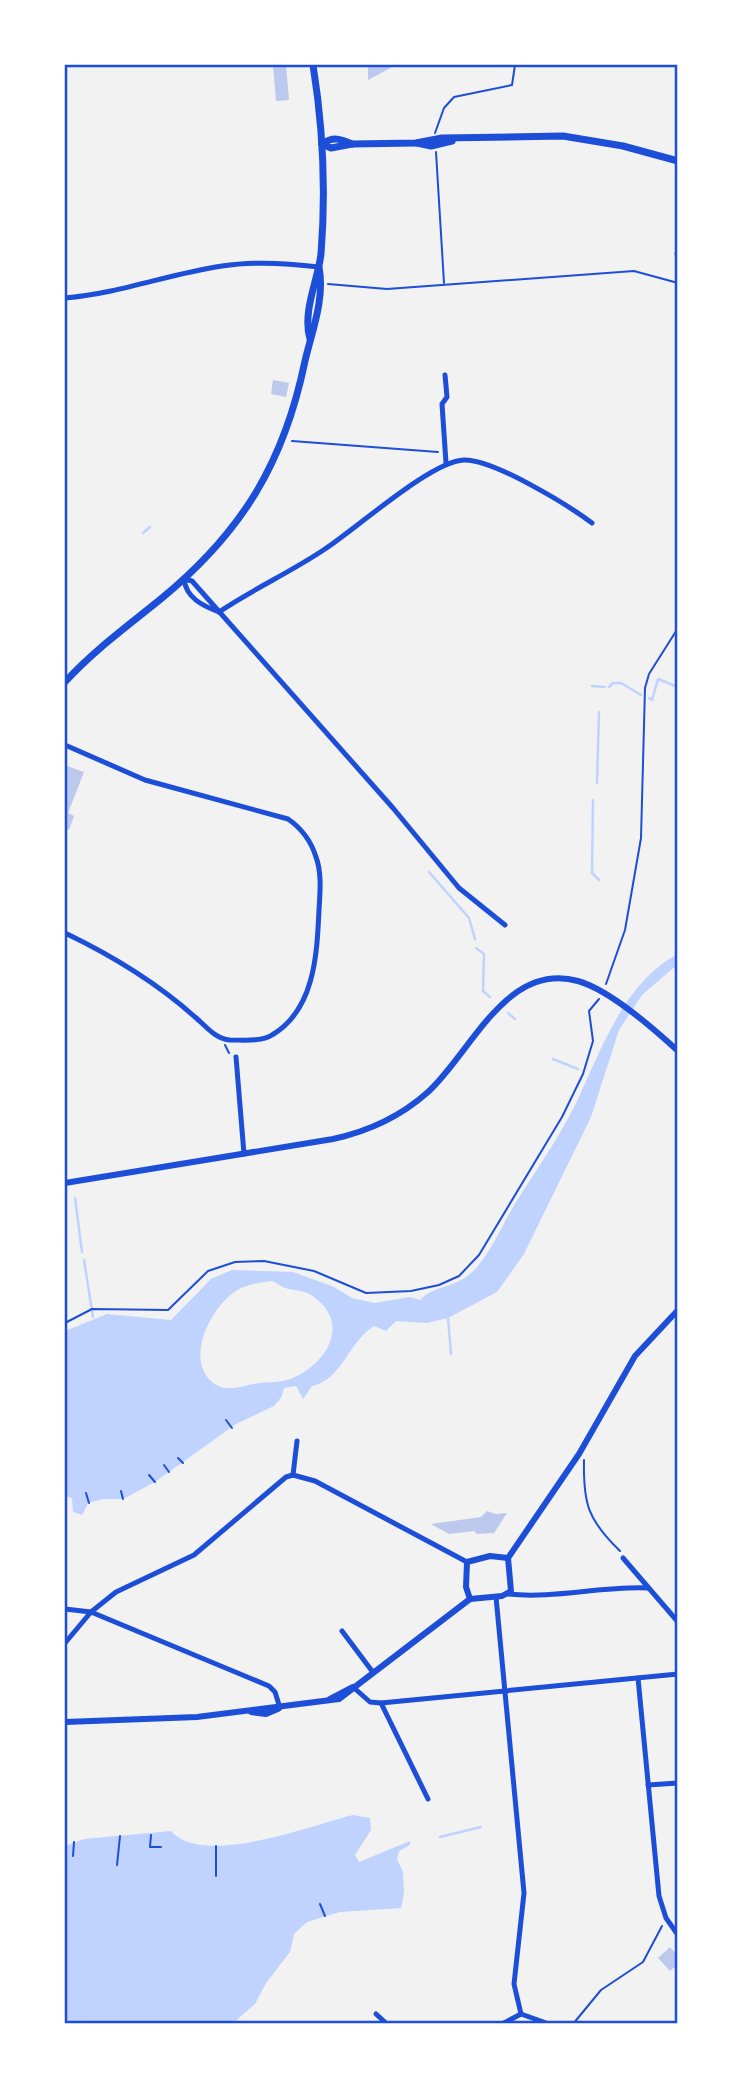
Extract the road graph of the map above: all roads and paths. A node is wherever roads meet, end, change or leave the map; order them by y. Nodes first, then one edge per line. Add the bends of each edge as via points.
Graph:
1 (313, 65) edge
2 (515, 65) edge
3 (435, 134) dead end
4 (322, 144) junction
5 (436, 151) dead end
6 (678, 155) edge
7 (667, 156) junction
8 (678, 161) edge
9 (319, 267) junction
10 (678, 283) edge
11 (328, 284) dead end
12 (444, 284) junction
13 (65, 298) edge
14 (445, 375) dead end
15 (292, 441) dead end
16 (437, 452) dead end
17 (446, 463) junction
18 (592, 523) dead end
19 (184, 579) junction
20 (219, 612) junction
21 (678, 628) edge
22 (65, 682) edge
23 (65, 745) edge
24 (505, 925) dead end
25 (65, 933) edge
26 (606, 986) dead end
27 (600, 998) dead end
28 (225, 1042) junction
29 (678, 1051) edge
30 (229, 1053) dead end
31 (236, 1058) dead end
32 (244, 1153) junction
33 (65, 1183) edge
34 (678, 1310) edge
35 (65, 1323) edge
36 (226, 1420) dead end
37 (232, 1428) dead end
38 (297, 1441) dead end
39 (584, 1454) dead end
40 (178, 1458) dead end
41 (183, 1463) dead end
42 (164, 1465) dead end
43 (169, 1472) dead end
44 (149, 1475) dead end
45 (293, 1475) junction
46 (155, 1482) dead end
47 (121, 1491) dead end
48 (86, 1493) dead end
49 (123, 1499) dead end
50 (89, 1503) dead end
51 (508, 1558) junction
52 (623, 1558) joint
53 (467, 1562) junction
54 (648, 1588) junction
55 (508, 1594) junction
56 (496, 1597) junction
57 (470, 1599) junction
58 (65, 1609) edge
59 (91, 1612) junction
60 (675, 1613) edge
61 (678, 1622) edge
62 (342, 1631) dead end
63 (65, 1643) edge
64 (372, 1671) junction
65 (678, 1674) edge
66 (638, 1678) junction
67 (353, 1687) junction
68 (506, 1691) junction
69 (380, 1703) junction
70 (280, 1708) junction
71 (65, 1723) edge
72 (678, 1783) edge
73 (648, 1785) junction
74 (428, 1799) dead end
75 (151, 1835) dead end
76 (120, 1836) dead end
77 (74, 1842) dead end
78 (216, 1846) dead end
79 (161, 1847) dead end
80 (73, 1856) dead end
81 (117, 1865) dead end
82 (216, 1876) dead end
83 (320, 1904) dead end
84 (324, 1916) dead end
85 (665, 1921) junction
86 (678, 1935) edge
87 (376, 2014) dead end
88 (521, 2014) junction
89 (387, 2024) edge
90 (502, 2024) edge
91 (548, 2024) edge
92 (573, 2024) edge

1 - 4 main road
2 - 3 path via 512,85 447,102
4 - 7 main road via 331,148 442,138 563,136
4 - 9 main road
5 - 12 path
6 - 7 main road
7 - 8 main road
9 - 13 street via 225,265 125,290
9 - 19 main road via 314,278 310,339 289,424 264,482 217,548
10 - 12 path via 634,271
11 - 12 path via 387,289
14 - 17 street
15 - 16 path
17 - 18 street via 473,460 491,466
17 - 20 street via 323,551
19 - 20 street via 192,581
19 - 20 street via 185,589 202,605
19 - 22 main road
20 - 24 street via 458,888
21 - 26 path via 645,688 640,838 625,930
23 - 28 street via 145,780 277,814 297,826 310,844 318,865 319,903 316,959 306,993 272,1035
25 - 28 street via 150,982
27 - 35 path via 589,1012 593,1041 583,1074 562,1117 479,1255 459,1276 411,1291 366,1293 314,1271 264,1261 235,1262 208,1271 168,1310 92,1309
28 - 30 path
29 - 32 street via 596,988 578,981 541,980 509,997 430,1090 382,1123 341,1137
31 - 32 street
32 - 33 street
34 - 51 street via 635,1356 579,1454
36 - 37 path
38 - 45 street
39 - 52 path via 587,1508
40 - 41 path
42 - 43 path
44 - 46 path
45 - 53 street via 315,1481
45 - 59 street via 194,1555 117,1592
47 - 49 path
48 - 50 path
51 - 53 street via 490,1556
51 - 55 street
52 - 54 street
53 - 57 street
54 - 55 street
54 - 60 street
55 - 56 street
56 - 57 street
56 - 68 street
57 - 64 street
58 - 59 street
59 - 63 street
59 - 70 street via 269,1686
60 - 61 street
62 - 64 street
64 - 67 street
65 - 66 street
66 - 68 street
66 - 73 street
67 - 69 street via 370,1702
67 - 70 street via 330,1699
68 - 69 street
68 - 88 street via 524,1894 514,1984
69 - 74 street
70 - 71 street
72 - 73 street
73 - 85 street
75 - 79 path via 150,1847
76 - 81 path
77 - 80 path
78 - 82 path
83 - 84 path
85 - 86 street
85 - 92 path via 643,1962 601,1990
87 - 89 street
88 - 90 street
88 - 91 street

